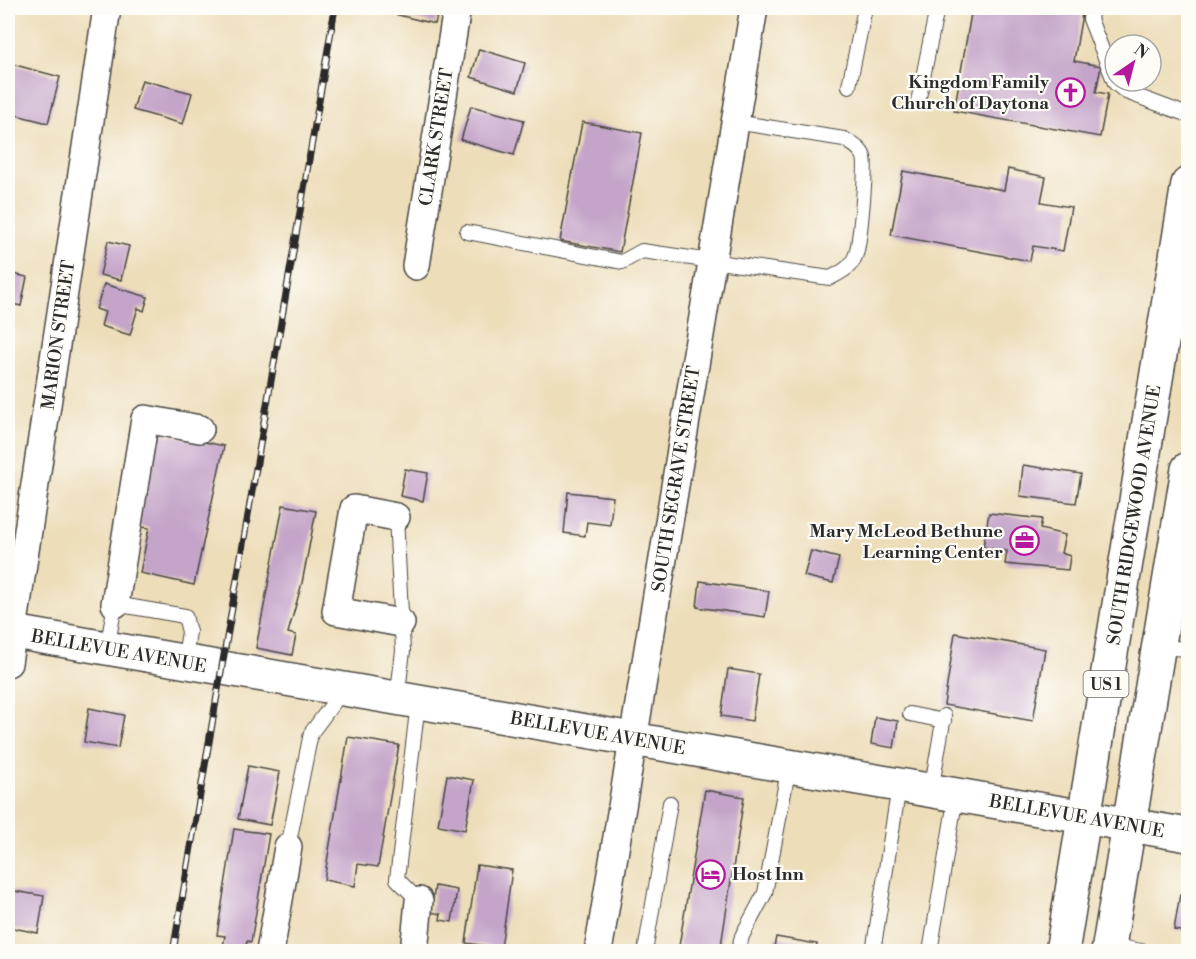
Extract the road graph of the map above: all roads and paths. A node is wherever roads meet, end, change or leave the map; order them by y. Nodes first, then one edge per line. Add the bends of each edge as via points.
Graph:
1 (107, 8) edge
2 (457, 8) edge
3 (754, 8) edge
4 (865, 8) edge
5 (937, 8) edge
6 (1092, 8) edge
7 (849, 86) dead end
8 (918, 102) dead end
9 (1188, 115) edge
10 (735, 122) junction
11 (1188, 184) edge
12 (466, 232) dead end
13 (712, 262) junction
14 (416, 266) dead end
15 (200, 429) dead end
16 (1188, 469) edge
17 (396, 516) joint
18 (115, 604) junction
19 (401, 623) junction
20 (10, 642) edge
21 (1174, 648) edge
22 (108, 649) junction
23 (184, 662) junction
24 (343, 690) junction
25 (408, 701) junction
26 (910, 714) dead end
27 (633, 739) junction
28 (789, 766) junction
29 (899, 786) junction
30 (944, 793) junction
31 (670, 803) dead end
32 (1084, 818) junction
33 (1129, 825) junction
34 (1188, 835) edge
35 (288, 848) joint
36 (419, 901) joint
37 (1109, 948) edge
38 (270, 951) edge
39 (414, 951) edge
40 (598, 951) edge
41 (645, 951) edge
42 (738, 951) edge
43 (873, 951) edge
44 (930, 951) edge
45 (1062, 951) edge
46 (1146, 951) edge

1 - 20 street, MARION STREET
2 - 14 street, CLARK STREET
3 - 10 street, SOUTH SEGRAVE STREET
4 - 7 lane
5 - 8 lane
6 - 9 lane via 1090,19 1115,83 1126,92
10 - 13 street, SOUTH SEGRAVE STREET
10 - 13 lane via 838,138 857,146 864,156 865,172 856,255 847,270 830,278
11 - 32 main road, SOUTH RIDGEWOOD AVENUE / US 1
12 - 13 lane via 622,262 642,251
13 - 27 street, SOUTH SEGRAVE STREET
15 - 18 street via 145,419
16 - 21 main road, US 1 via 1173,595
17 - 19 lane
17 - 19 street via 354,509 336,612
18 - 22 lane
18 - 23 lane via 185,616 189,632
19 - 25 lane
20 - 22 main road, BELLEVUE AVENUE
21 - 33 main road, US 1
22 - 23 main road, BELLEVUE AVENUE
23 - 24 main road, BELLEVUE AVENUE
24 - 25 main road, BELLEVUE AVENUE
24 - 35 lane via 310,733
25 - 27 main road, BELLEVUE AVENUE
25 - 36 lane via 397,879
26 - 30 lane via 944,718
27 - 28 main road, BELLEVUE AVENUE
27 - 40 street, SOUTH SEGRAVE STREET
28 - 29 main road, BELLEVUE AVENUE
28 - 42 lane via 765,893
29 - 30 main road, BELLEVUE AVENUE
29 - 43 lane
30 - 32 main road, BELLEVUE AVENUE
30 - 44 lane
31 - 41 lane
32 - 33 main road, BELLEVUE AVENUE
32 - 45 main road, SOUTH RIDGEWOOD AVENUE / US 1
33 - 34 main road, BELLEVUE AVENUE
33 - 37 main road, US 1
35 - 38 street
36 - 39 street
37 - 46 lane

